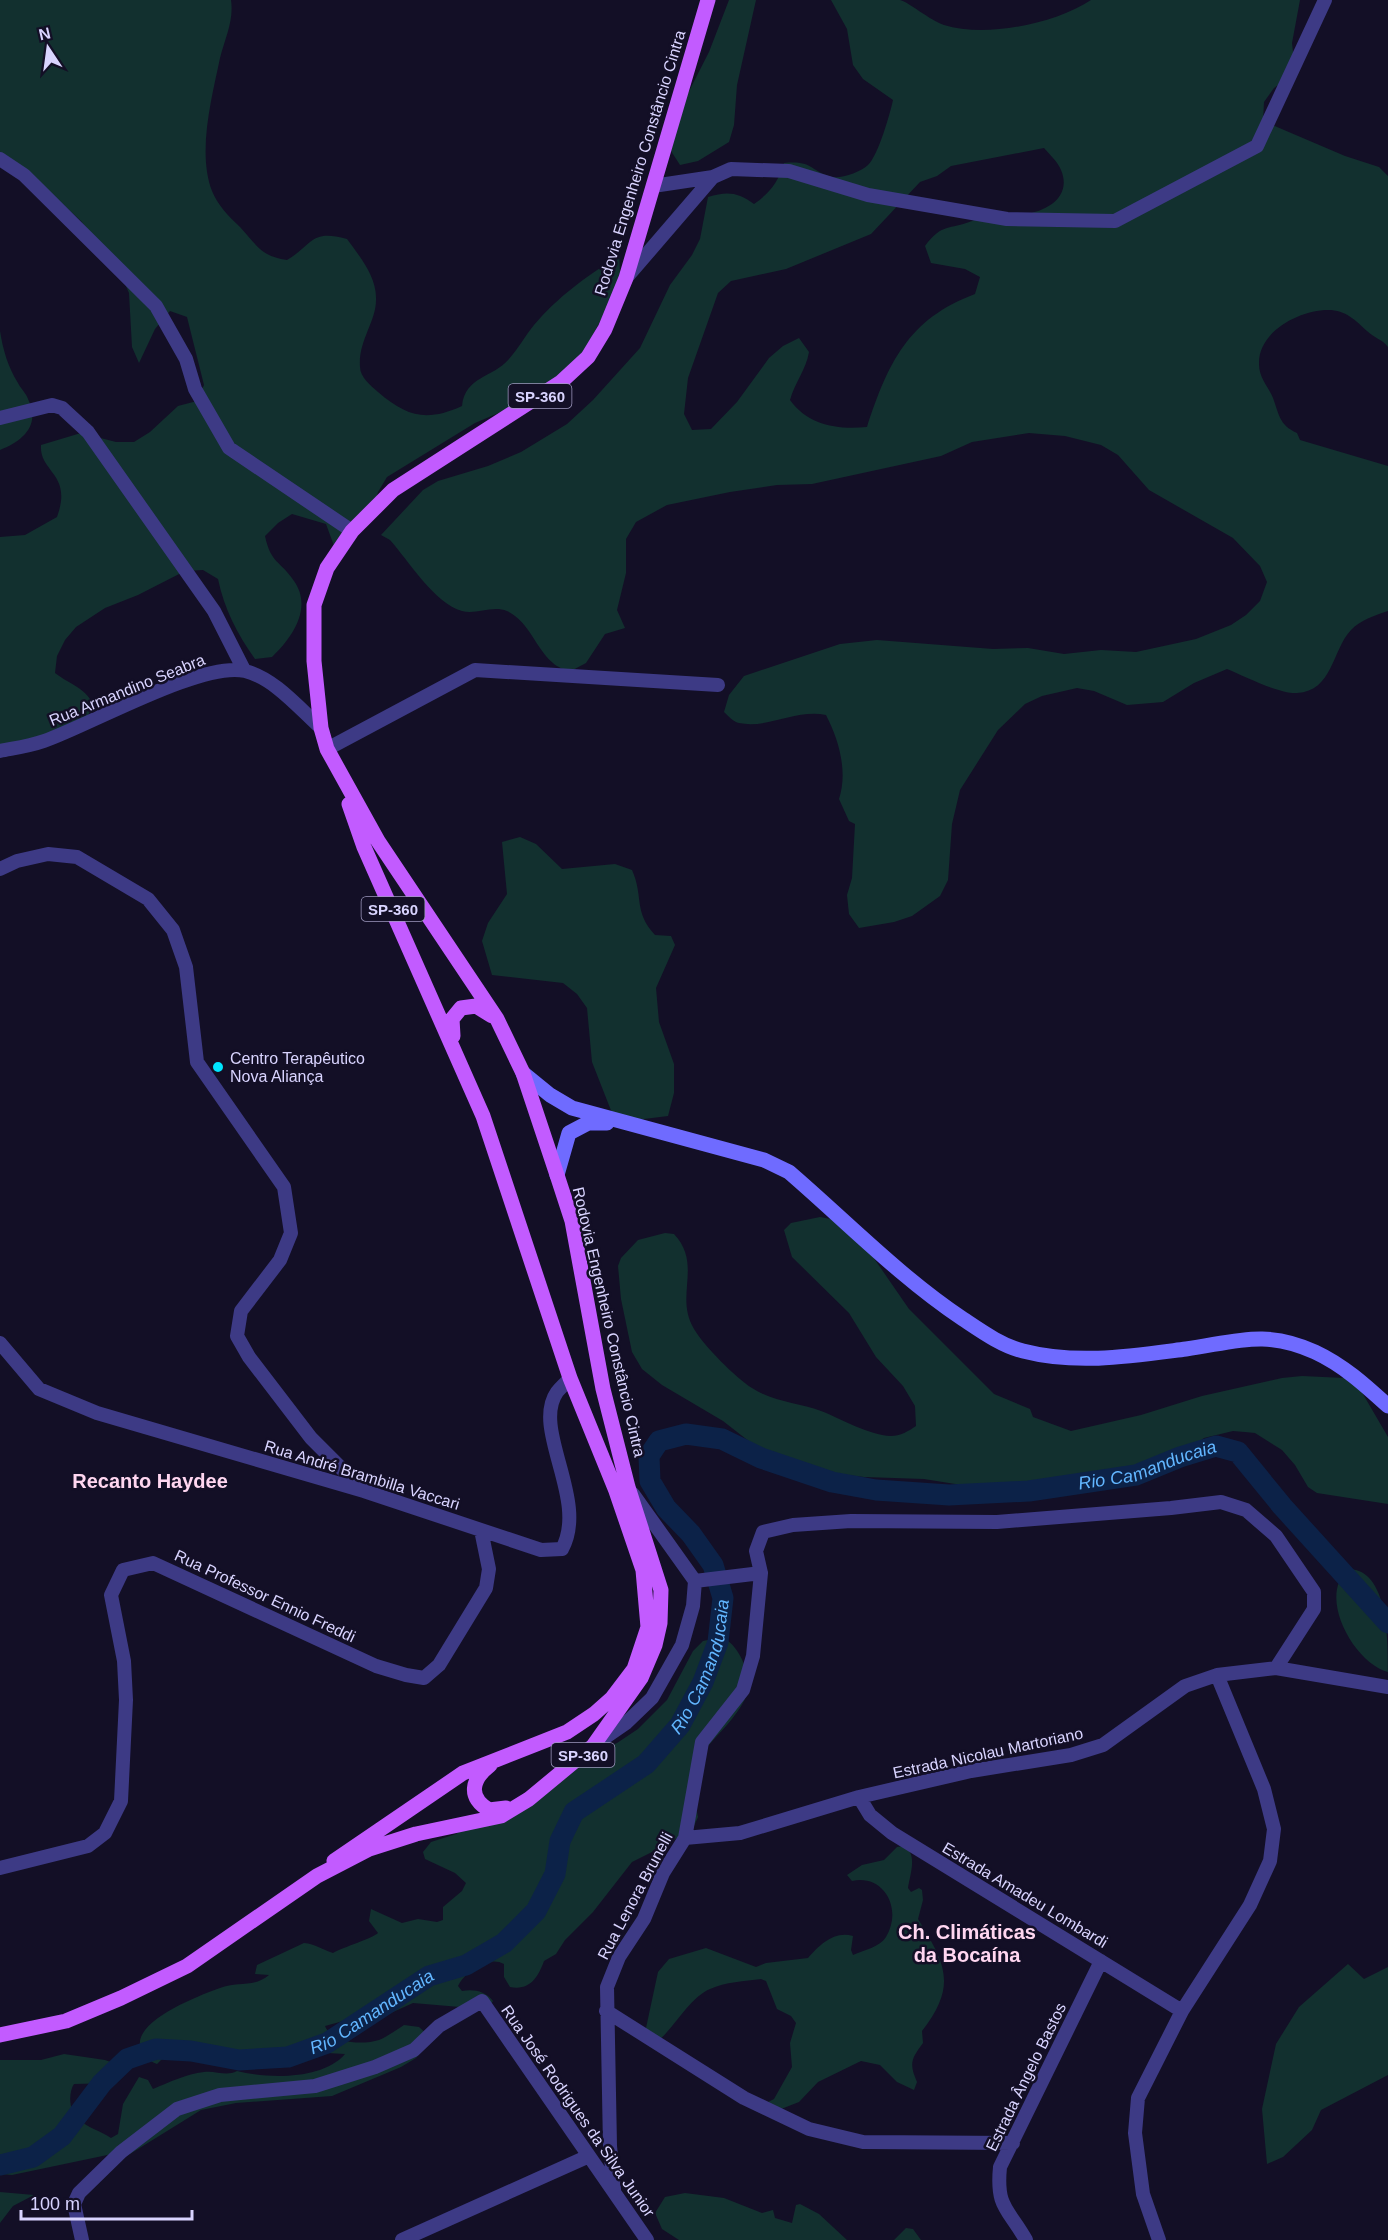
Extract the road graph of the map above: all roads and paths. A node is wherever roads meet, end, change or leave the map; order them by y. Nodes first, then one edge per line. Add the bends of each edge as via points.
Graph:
1 (708, 0) edge
2 (1325, 0) edge
3 (0, 159) edge
4 (713, 177) junction
5 (653, 186) junction
6 (626, 278) junction
7 (0, 418) edge
8 (352, 531) junction
9 (244, 670) junction
10 (717, 686) dead end
11 (321, 728) junction
12 (327, 749) junction
13 (0, 751) edge
14 (338, 773) junction
15 (0, 869) edge
16 (497, 1019) junction
17 (453, 1043) junction
18 (523, 1073) junction
19 (622, 1123) junction
20 (557, 1175) junction
21 (0, 1343) edge
22 (570, 1378) junction
23 (1388, 1406) edge
24 (628, 1487) junction
25 (364, 1491) junction
26 (481, 1530) junction
27 (754, 1574) junction
28 (702, 1581) junction
29 (1276, 1668) junction
30 (1217, 1675) junction
31 (1388, 1687) edge
32 (593, 1746) junction
33 (502, 1755) junction
34 (859, 1797) junction
35 (529, 1798) junction
36 (685, 1838) junction
37 (0, 1868) edge
38 (317, 1876) junction
39 (1101, 1961) junction
40 (606, 2011) junction
41 (1182, 2011) junction
42 (0, 2036) edge
43 (1012, 2143) junction
44 (589, 2156) junction
45 (614, 2192) junction
46 (82, 2240) edge
47 (402, 2240) edge
48 (647, 2240) edge
49 (1026, 2240) edge
50 (1159, 2240) edge

1 - 5 main road, Rodovia Engenheiro Constâncio Cintra / SP-360
2 - 4 street via 1257,146 1115,221 1007,219 868,195 789,171 730,170
3 - 8 street via 24,175 148,297 186,359 195,389 229,448
4 - 5 street
4 - 6 street
5 - 6 main road, Rodovia Engenheiro Constâncio Cintra / SP-360
6 - 8 main road, Rodovia Engenheiro Constâncio Cintra / SP-360 via 605,329 588,357 561,382 393,490
7 - 9 street via 52,405 62,408 88,432 214,611
8 - 11 main road, Rodovia Engenheiro Constâncio Cintra / SP-360 via 327,568 314,605 314,661
9 - 11 street via 264,678
9 - 13 street, Rua Armandino Seabra via 221,670 184,681 44,741
10 - 12 street via 475,670
11 - 12 main road, Rodovia Engenheiro Constâncio Cintra / SP-360
12 - 14 main road, Rodovia Engenheiro Constâncio Cintra / SP-360
14 - 16 main road, Rodovia Engenheiro Constâncio Cintra / SP-360 via 378,841
14 - 17 main road, Rodovia Engenheiro Constâncio Cintra / SP-360 via 364,847
15 - 25 street via 48,854 77,857 148,899 173,930 186,967 197,1062 284,1187 290,1211 291,1233 280,1260 241,1311 237,1335 249,1357 311,1438
16 - 17 main road via 476,1006 461,1008 452,1019
16 - 18 main road, Rodovia Engenheiro Constâncio Cintra / SP-360
17 - 22 main road, Rodovia Engenheiro Constâncio Cintra / SP-360 via 483,1116
18 - 19 main road via 572,1108
18 - 20 main road, Rodovia Engenheiro Constâncio Cintra / SP-360
19 - 20 main road via 588,1123 569,1133
19 - 23 main road via 764,1160 789,1172 925,1294 982,1332 1022,1351 1080,1360 1187,1349 1244,1338 1275,1339 1314,1351 1347,1370
20 - 24 main road, Rodovia Engenheiro Constâncio Cintra / SP-360 via 572,1221 603,1389
21 - 25 street, Rua André Brambilla Vaccari via 39,1389 97,1413
22 - 26 street, Rua André Brambilla Vaccari via 556,1393 550,1420 570,1506 570,1535 562,1549 541,1550
22 - 33 main road, Rodovia Engenheiro Constâncio Cintra / SP-360 via 643,1570 648,1628 634,1669 612,1698 567,1732
24 - 28 street
24 - 32 main road, Rodovia Engenheiro Constâncio Cintra / SP-360 via 662,1590 660,1623 641,1678
25 - 26 street, Rua André Brambilla Vaccari
26 - 37 street, Rua Professor Ennio Freddi via 489,1569 486,1588 439,1665 424,1677 376,1666 153,1563 123,1570 111,1595 124,1661 126,1700 121,1801 105,1833 88,1846
27 - 28 street
27 - 29 street, Rua Lenora Brunelli via 763,1532 793,1525 851,1521 998,1522 1221,1502 1246,1510 1276,1536 1314,1592 1314,1609
27 - 36 street, Rua Lenora Brunelli via 753,1656 743,1690 702,1742
28 - 32 street via 682,1646 652,1698
29 - 30 street, Estrada Nicolau Martoriano
29 - 31 street, Estrada Nicolau Martoriano
30 - 34 street, Estrada Nicolau Martoriano via 1185,1686 1103,1745 1071,1755 971,1771
30 - 41 street via 1264,1789 1274,1829 1270,1860 1251,1905
32 - 35 main road, Rodovia Engenheiro Constâncio Cintra / SP-360
33 - 35 main road via 475,1780 477,1799 489,1810 503,1809
33 - 38 main road, Rodovia Engenheiro Constâncio Cintra / SP-360 via 463,1773 343,1852
34 - 36 street, Estrada Nicolau Martoriano via 740,1833
34 - 39 street, Estrada Amadeu Lombardi via 870,1815 892,1833
35 - 38 main road, Rodovia Engenheiro Constâncio Cintra / SP-360 via 501,1816 416,1834 369,1849
36 - 40 street, Rua Lenora Brunelli via 663,1873 644,1919 619,1957 607,1987
38 - 42 main road, Rodovia Engenheiro Constâncio Cintra / SP-360 via 177,1970 66,2021
39 - 41 street, Estrada Amadeu Lombardi
39 - 43 street, Estrada Ângelo Bastos
40 - 43 street via 744,2098 809,2128 863,2142
40 - 45 street, Rua Lenora Brunelli
41 - 50 street via 1138,2098 1135,2133 1143,2194
43 - 49 street, Estrada Ângelo Bastos via 1000,2167 998,2188 1003,2208
44 - 45 street, Rua José Rodrigues da Silva Junior
44 - 46 street, Rua José Rodrigues da Silva Junior via 482,2001 439,2026 414,2050 375,2067 315,2086 220,2096 177,2109 121,2152 79,2193 74,2204
44 - 47 street
45 - 48 street, Rua José Rodrigues da Silva Junior

